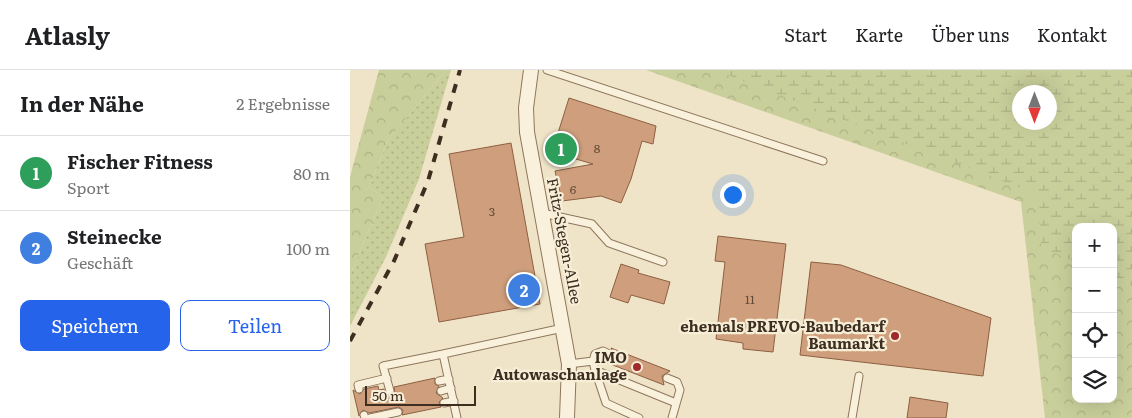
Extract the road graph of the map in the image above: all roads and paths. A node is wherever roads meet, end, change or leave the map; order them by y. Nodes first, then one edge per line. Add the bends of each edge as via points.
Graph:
1 (531, 70) edge
2 (547, 70) edge
3 (823, 161) dead end
4 (542, 212) junction
5 (663, 262) dead end
6 (563, 328) junction
7 (443, 354) junction
8 (609, 354) dead end
9 (593, 361) junction
10 (569, 364) junction
11 (595, 370) junction
12 (859, 376) dead end
13 (386, 378) junction
14 (667, 378) dead end
15 (449, 379) junction
16 (439, 381) dead end
17 (451, 388) junction
18 (359, 389) dead end
19 (441, 391) dead end
20 (391, 392) dead end
21 (454, 401) junction
22 (444, 403) dead end
23 (676, 403) junction
24 (395, 411) dead end
25 (366, 417) edge
26 (457, 418) edge
27 (567, 418) edge
28 (639, 418) edge
29 (672, 418) edge
30 (852, 418) edge

1 - 4 street, Fritz-Stegen-Allee via 526,108 527,132
2 - 3 lane
4 - 5 lane via 592,224 610,243
4 - 6 street, Fritz-Stegen-Allee
6 - 7 lane
6 - 10 street, Fritz-Stegen-Allee
7 - 13 lane via 383,366
7 - 15 lane
8 - 9 lane via 603,351 596,354
9 - 10 lane
9 - 11 lane
10 - 27 street, Fritz-Stegen-Allee
11 - 23 lane
11 - 28 lane via 606,403
12 - 30 lane
13 - 18 lane via 358,385
13 - 20 lane
14 - 23 lane via 677,382 680,390
15 - 16 lane
15 - 17 lane
17 - 19 lane
17 - 21 lane
21 - 22 lane
21 - 26 lane
23 - 29 lane
24 - 25 lane

